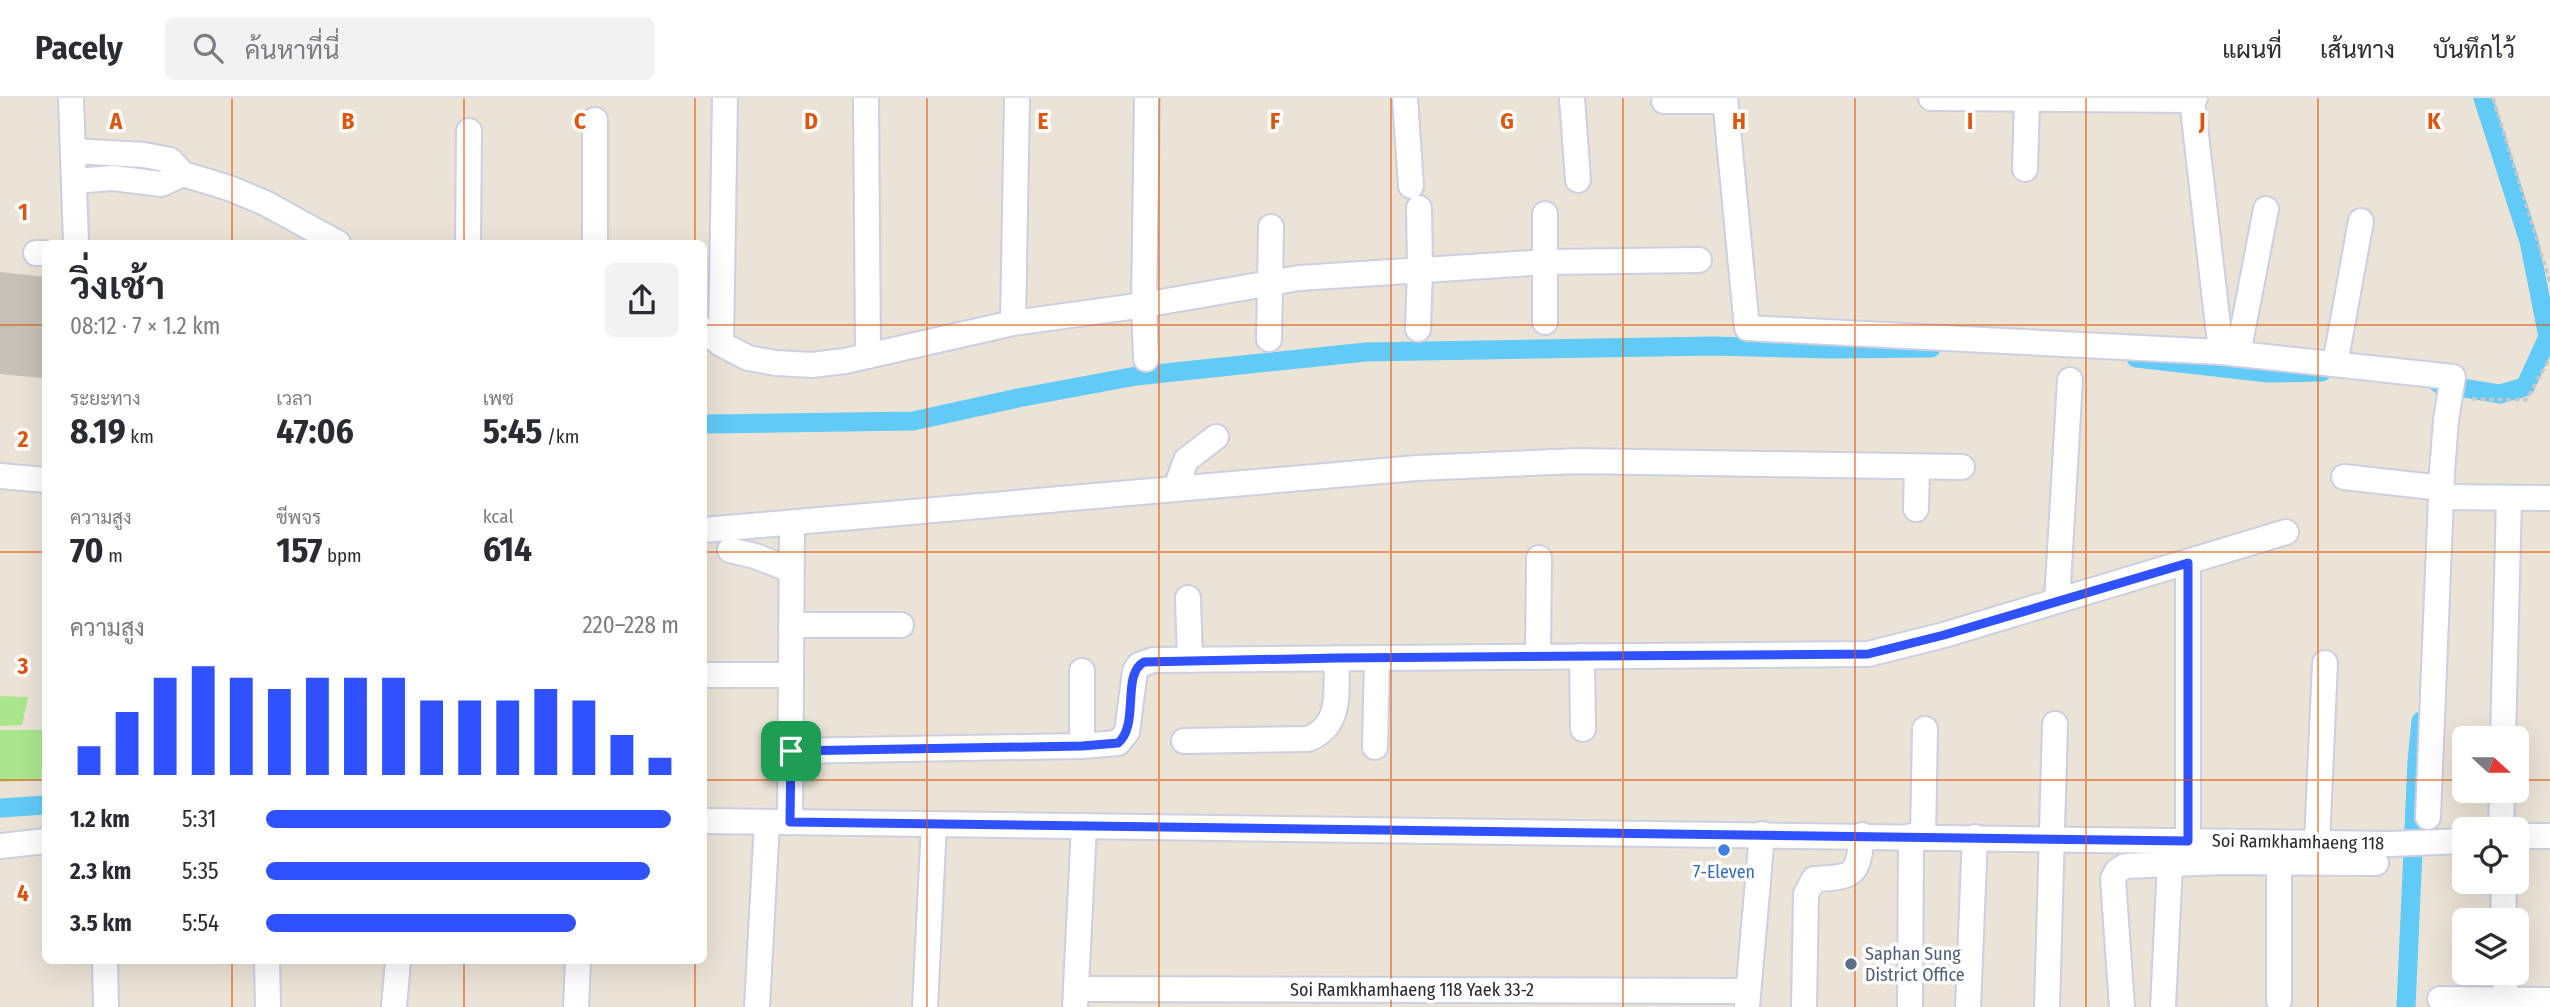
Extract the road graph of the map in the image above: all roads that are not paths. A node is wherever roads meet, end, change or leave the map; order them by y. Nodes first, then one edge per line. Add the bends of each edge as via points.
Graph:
1 (71, 98) edge
2 (725, 98) edge
3 (866, 98) edge
4 (1017, 98) edge
5 (1147, 98) edge
6 (1405, 98) edge
7 (1572, 98) edge
8 (1931, 98) edge
9 (1980, 98) edge
10 (1725, 99) edge
11 (2027, 99) edge
12 (2193, 99) edge
13 (1664, 101) dead end
14 (595, 120) dead end
15 (469, 131) dead end
16 (74, 151) junction
17 (2025, 169) dead end
18 (183, 174) junction
19 (1578, 180) dead end
20 (74, 181) junction
21 (2266, 209) dead end
22 (1545, 214) dead end
23 (2361, 221) dead end
24 (1271, 227) dead end
25 (76, 240) edge
26 (330, 240) edge
27 (468, 240) edge
28 (595, 240) edge
29 (1699, 260) dead end
30 (1546, 262) junction
31 (1420, 269) junction
32 (1269, 282) junction
33 (1144, 305) junction
34 (1545, 321) dead end
35 (1013, 323) junction
36 (1418, 329) dead end
37 (712, 337) edge
38 (1269, 339) dead end
39 (2230, 353) junction
40 (868, 356) junction
41 (1146, 359) dead end
42 (2335, 364) junction
43 (2070, 380) dead end
44 (1216, 437) dead end
45 (1917, 467) junction
46 (1962, 467) dead end
47 (0, 476) edge
48 (2344, 477) dead end
49 (42, 480) edge
50 (1176, 488) junction
51 (2442, 493) junction
52 (2509, 498) junction
53 (2550, 498) edge
54 (1916, 509) dead end
55 (792, 524) junction
56 (707, 530) edge
57 (2286, 532) dead end
58 (730, 550) dead end
59 (1539, 558) dead end
60 (2188, 563) junction
61 (791, 570) junction
62 (1188, 598) dead end
63 (2057, 601) junction
64 (791, 625) junction
65 (901, 625) dead end
66 (1538, 656) junction
67 (1583, 656) junction
68 (1377, 657) junction
69 (1337, 658) junction
70 (1190, 660) junction
71 (2325, 663) dead end
72 (1082, 671) dead end
73 (707, 675) edge
74 (790, 675) junction
75 (2055, 724) dead end
76 (2504, 726) edge
77 (1583, 729) dead end
78 (1925, 729) dead end
79 (1184, 741) dead end
80 (1082, 746) junction
81 (1375, 747) dead end
82 (791, 751) junction
83 (2428, 817) dead end
84 (707, 821) edge
85 (778, 822) junction
86 (934, 824) junction
87 (1084, 826) junction
88 (1762, 834) junction
89 (1863, 835) junction
90 (2550, 835) edge
91 (1917, 836) junction
92 (2529, 836) edge
93 (1975, 837) junction
94 (2052, 839) junction
95 (42, 841) edge
96 (2188, 841) junction
97 (2452, 842) edge
98 (2317, 843) junction
99 (0, 846) edge
100 (2221, 852) junction
101 (2382, 853) junction
102 (2278, 862) junction
103 (2170, 864) junction
104 (105, 964) edge
105 (267, 964) edge
106 (398, 964) edge
107 (578, 964) edge
108 (2505, 985) edge
109 (1076, 998) edge
110 (1748, 999) edge
111 (2440, 999) dead end
112 (2279, 1000) dead end
113 (2550, 1000) edge
114 (2506, 1003) edge
115 (106, 1007) edge
116 (268, 1007) edge
117 (394, 1007) edge
118 (576, 1007) edge
119 (758, 1007) edge
120 (925, 1007) edge
121 (1804, 1007) edge
122 (1910, 1007) edge
123 (1968, 1007) edge
124 (2047, 1007) edge
125 (2122, 1007) edge
126 (2163, 1007) edge

1 - 16 street
2 - 37 street
3 - 40 street
4 - 35 street
5 - 33 street
6 - 31 street
7 - 19 street
8 - 9 street
9 - 11 street
10 - 13 street
10 - 39 street via 1747,328
11 - 12 street
11 - 17 street
12 - 39 street
14 - 28 street
15 - 27 street
16 - 18 street via 170,160
16 - 20 street
18 - 20 street via 162,184 113,178
18 - 26 street via 265,203
20 - 25 street
21 - 39 street
22 - 30 street
23 - 42 street
24 - 32 street
29 - 30 street
30 - 31 street
30 - 34 street
31 - 32 street
31 - 36 street
32 - 33 street
32 - 38 street
33 - 35 street
33 - 41 street
35 - 40 street
37 - 40 street via 748,358 776,363 812,365
39 - 42 street
42 - 51 street via 2453,377
43 - 63 street
44 - 50 street via 1186,460
45 - 46 street
45 - 50 street via 1578,461 1417,468
45 - 54 street
47 - 49 street
48 - 51 street
50 - 55 street
51 - 52 street
51 - 83 street
52 - 53 street
52 - 76 street
55 - 56 street
55 - 61 street
57 - 60 street
58 - 61 street
59 - 66 street
60 - 63 street
60 - 96 street
61 - 64 street
62 - 70 street
63 - 67 street via 1868,654
64 - 65 street
64 - 74 street
66 - 67 street
66 - 68 street
67 - 77 street
68 - 69 street
68 - 81 street
69 - 70 street
69 - 79 street via 1334,715 1318,735 1308,739
70 - 80 street via 1153,660 1139,665 1123,739
71 - 98 street
72 - 80 street
73 - 74 street
74 - 82 street
75 - 94 street
78 - 91 street
80 - 82 street
82 - 85 street
84 - 85 street, Soi Ramkhamhaeng 118
85 - 86 street, Soi Ramkhamhaeng 118
85 - 119 street
86 - 87 street, Soi Ramkhamhaeng 118
86 - 120 street
87 - 88 street, Soi Ramkhamhaeng 118
87 - 109 street
88 - 89 street, Soi Ramkhamhaeng 118
88 - 110 street
89 - 91 street, Soi Ramkhamhaeng 118
89 - 121 street via 1860,863 1854,872 1814,879 1806,894
90 - 92 street
91 - 93 street, Soi Ramkhamhaeng 118
91 - 122 street
93 - 94 street, Soi Ramkhamhaeng 118
93 - 123 street
94 - 96 street, Soi Ramkhamhaeng 118
94 - 124 street
95 - 99 street
96 - 100 street, Soi Ramkhamhaeng 118
97 - 101 street, Soi Ramkhamhaeng 118
98 - 100 street, Soi Ramkhamhaeng 118
98 - 101 street, Soi Ramkhamhaeng 118
100 - 102 street
100 - 103 street
101 - 102 street
102 - 112 street
103 - 125 street via 2125,866 2113,879
103 - 126 street
104 - 115 street
105 - 116 street
106 - 117 street
107 - 118 street
108 - 114 street
109 - 110 street, Soi Ramkhamhaeng 118 Yaek 33-2
111 - 114 street
113 - 114 street

